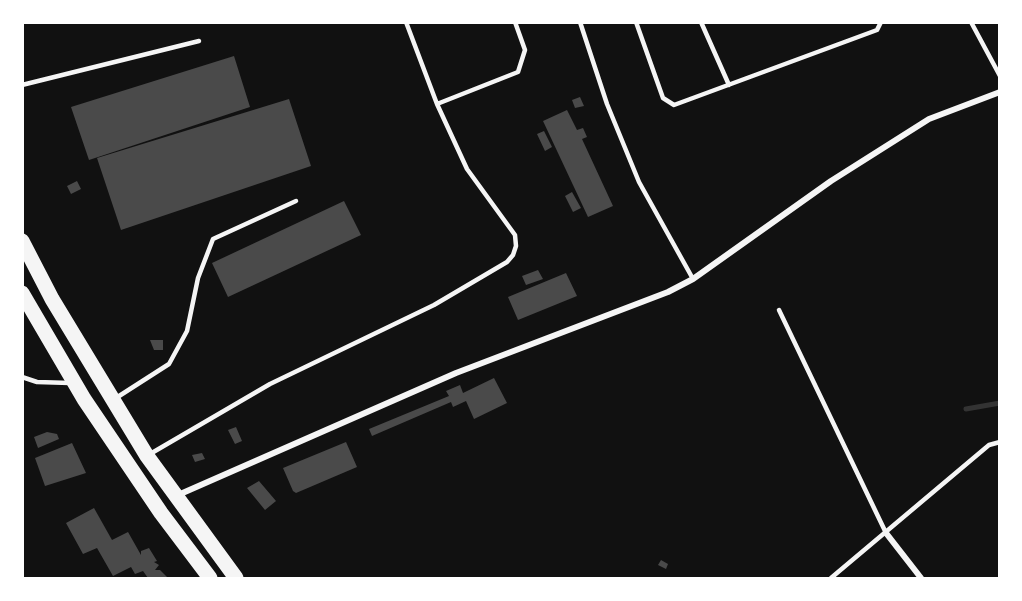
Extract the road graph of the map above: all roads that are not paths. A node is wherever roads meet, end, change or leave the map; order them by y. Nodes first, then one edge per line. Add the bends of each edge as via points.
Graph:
1 (406, 22) edge
2 (515, 22) edge
3 (580, 22) edge
4 (636, 22) edge
5 (702, 22) edge
6 (881, 22) edge
7 (971, 22) edge
8 (200, 41) dead end
9 (999, 62) edge
10 (994, 65) junction
11 (999, 76) edge
12 (22, 85) edge
13 (729, 85) junction
14 (999, 92) edge
15 (437, 104) junction
16 (296, 201) dead end
17 (22, 241) edge
18 (693, 279) junction
19 (22, 293) edge
20 (778, 310) dead end
21 (22, 376) edge
22 (75, 384) junction
23 (113, 399) junction
24 (999, 442) edge
25 (147, 456) junction
26 (174, 496) junction
27 (886, 533) junction
28 (210, 579) edge
29 (236, 579) edge
30 (831, 579) edge
31 (921, 579) edge

1 - 15 lane
2 - 15 lane via 525,50 518,72
3 - 18 lane via 607,104 639,182
4 - 13 lane via 663,98 674,105
5 - 13 lane
6 - 13 lane via 877,30
7 - 10 lane
8 - 12 lane
9 - 10 lane
10 - 11 lane
14 - 18 street via 928,119 831,181
15 - 25 lane via 467,169 514,236 513,255 434,305 270,384
16 - 23 lane via 213,239 198,278 187,331 169,364
17 - 23 highway
18 - 26 street via 456,373
19 - 22 highway
20 - 27 lane
21 - 22 lane via 37,382
22 - 28 highway
23 - 25 highway
24 - 27 lane via 989,445
25 - 26 highway
26 - 29 highway
27 - 30 lane
27 - 31 street

